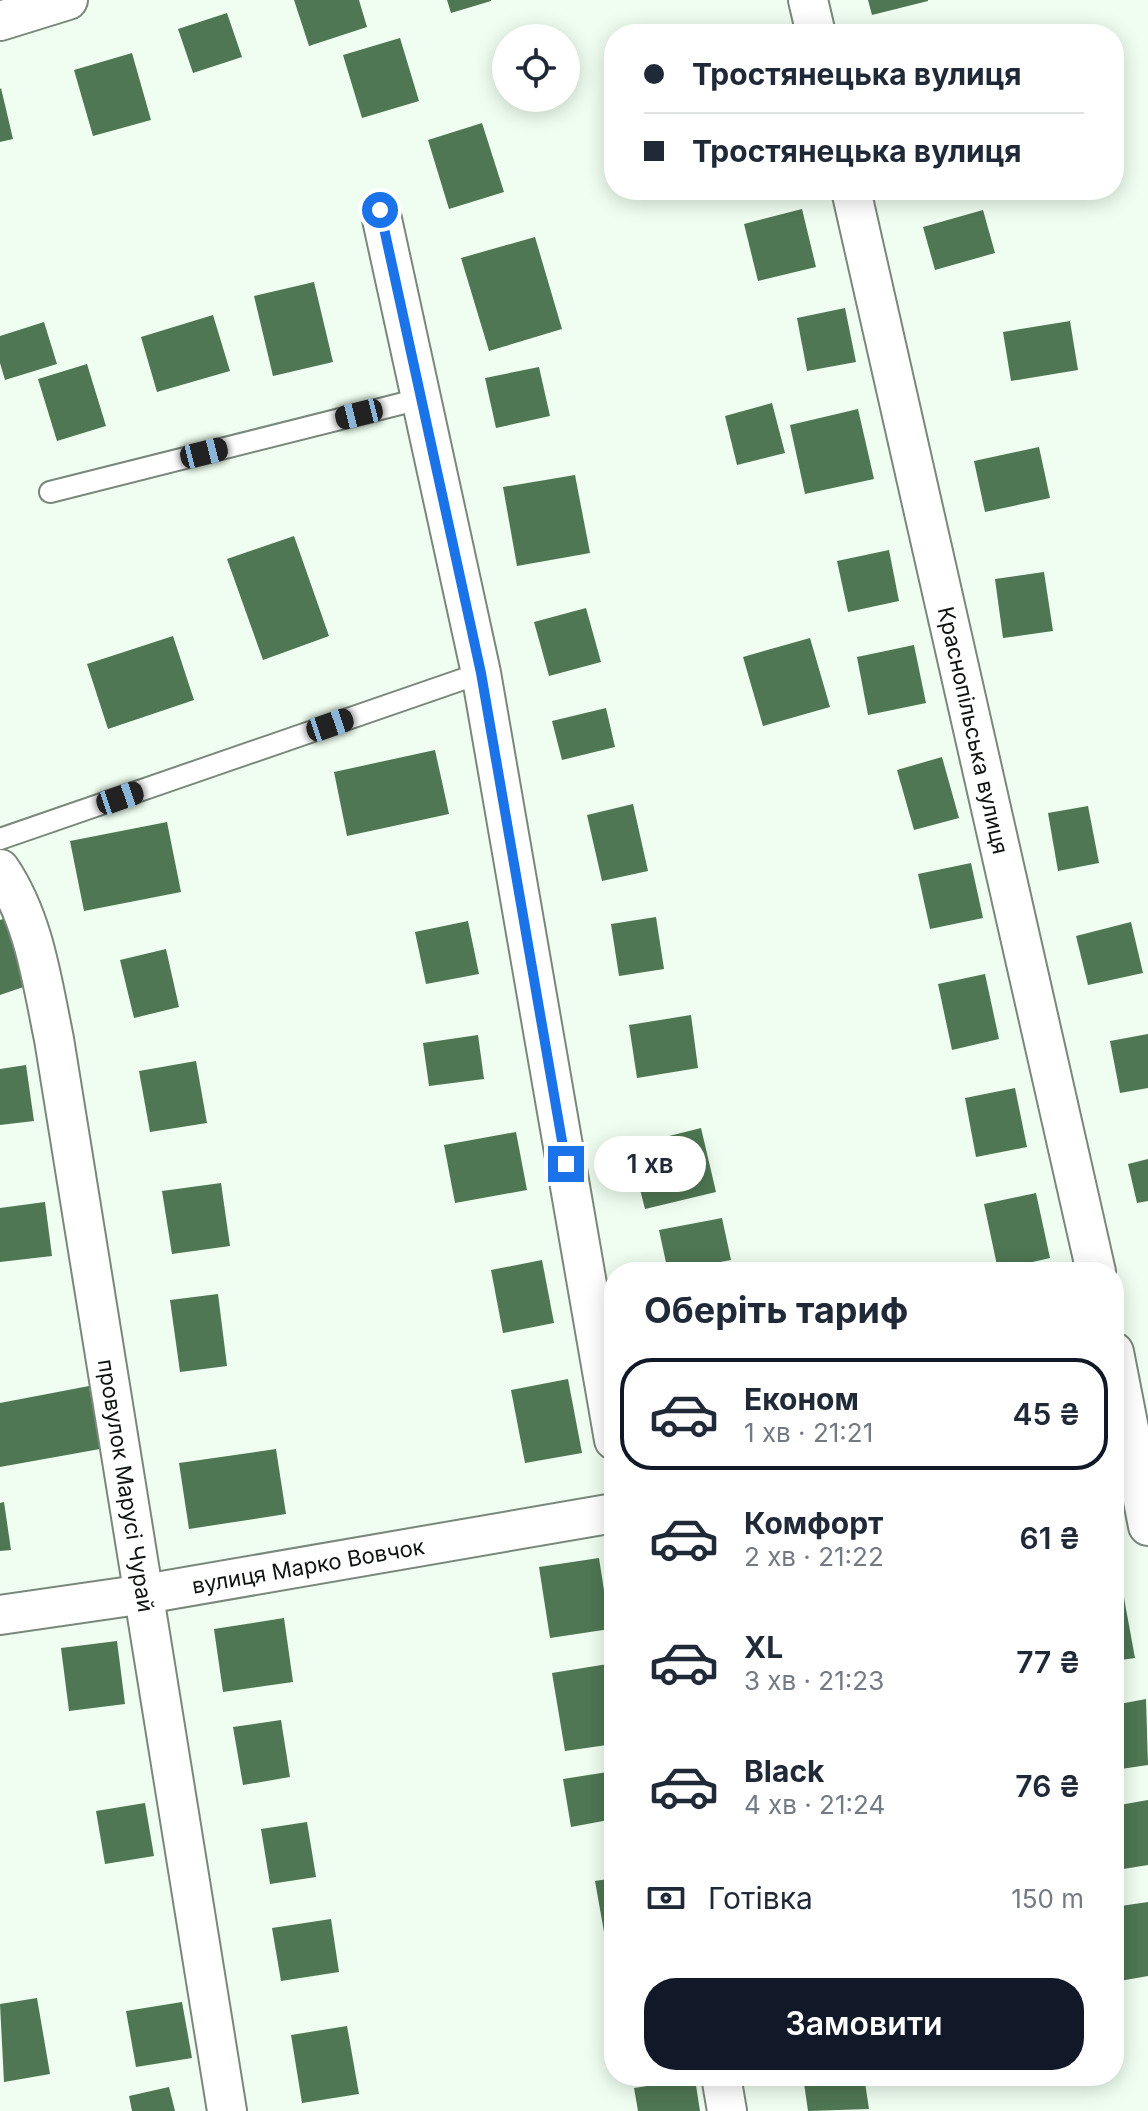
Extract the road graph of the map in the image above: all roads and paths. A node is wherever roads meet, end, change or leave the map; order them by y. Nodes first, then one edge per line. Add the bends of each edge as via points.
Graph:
1 (68, 0) edge
2 (808, 0) edge
3 (0, 21) edge
4 (814, 24) edge
5 (853, 200) edge
6 (380, 210) dead end
7 (420, 399) junction
8 (50, 492) dead end
9 (481, 673) junction
10 (0, 839) edge
11 (0, 869) edge
12 (1094, 1262) edge
13 (604, 1382) edge
14 (1124, 1396) edge
15 (1131, 1427) edge
16 (604, 1515) edge
17 (1148, 1526) edge
18 (145, 1594) junction
19 (0, 1615) edge
20 (723, 2086) edge
21 (227, 2111) edge
22 (727, 2111) edge

1 - 3 street
2 - 4 street
5 - 12 street, Краснопільська вулиця
6 - 7 street
7 - 8 lane
7 - 9 street
9 - 10 lane
9 - 13 street
11 - 18 street, провулок Марусі Чурай via 15,891 36,953 54,1039
14 - 15 street
15 - 17 street
16 - 18 street, вулиця Марко Вовчок
18 - 19 street, вулиця Марко Вовчок
18 - 21 street, провулок Марусі Чурай
20 - 22 street

